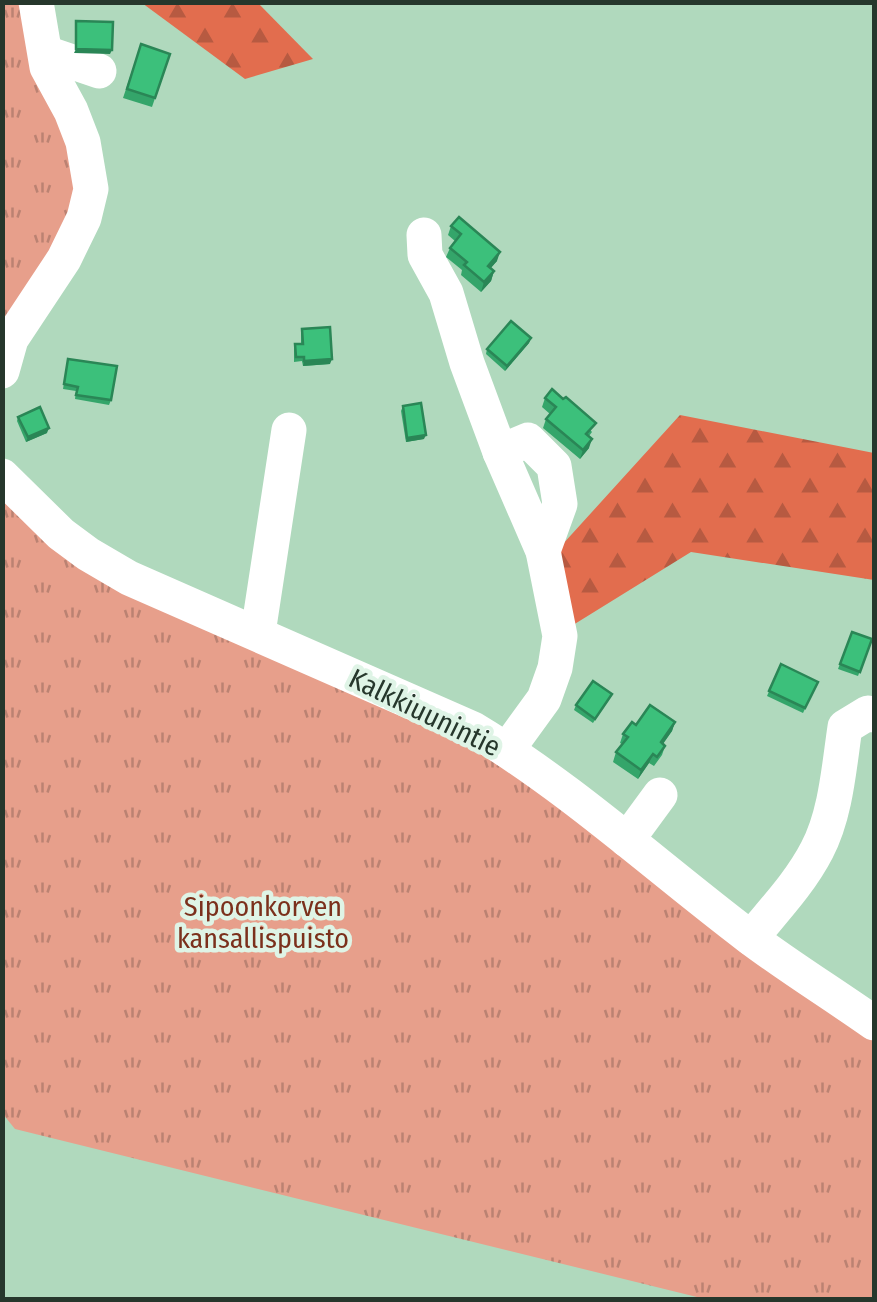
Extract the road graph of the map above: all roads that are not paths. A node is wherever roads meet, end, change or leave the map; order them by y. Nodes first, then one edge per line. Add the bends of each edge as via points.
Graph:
1 (36, 2) edge
2 (46, 53) junction
3 (99, 71) dead end
4 (424, 236) dead end
5 (2, 370) edge
6 (289, 430) dead end
7 (2, 476) edge
8 (258, 633) junction
9 (874, 715) edge
10 (507, 750) junction
11 (660, 795) dead end
12 (627, 840) junction
13 (751, 938) junction
14 (874, 1024) edge

1 - 2 street
2 - 3 street
2 - 5 street via 46,68 83,142 91,189 64,259 12,340
4 - 10 street via 466,364 543,551 560,636 544,699
6 - 8 street
7 - 8 street, Kalkkiuunintie via 88,554 165,596
8 - 10 street, Kalkkiuunintie
9 - 13 street via 845,727 818,848
10 - 12 street, Kalkkiuunintie
11 - 12 street
12 - 13 street, Kalkkiuunintie
13 - 14 street, Kalkkiuunintie

